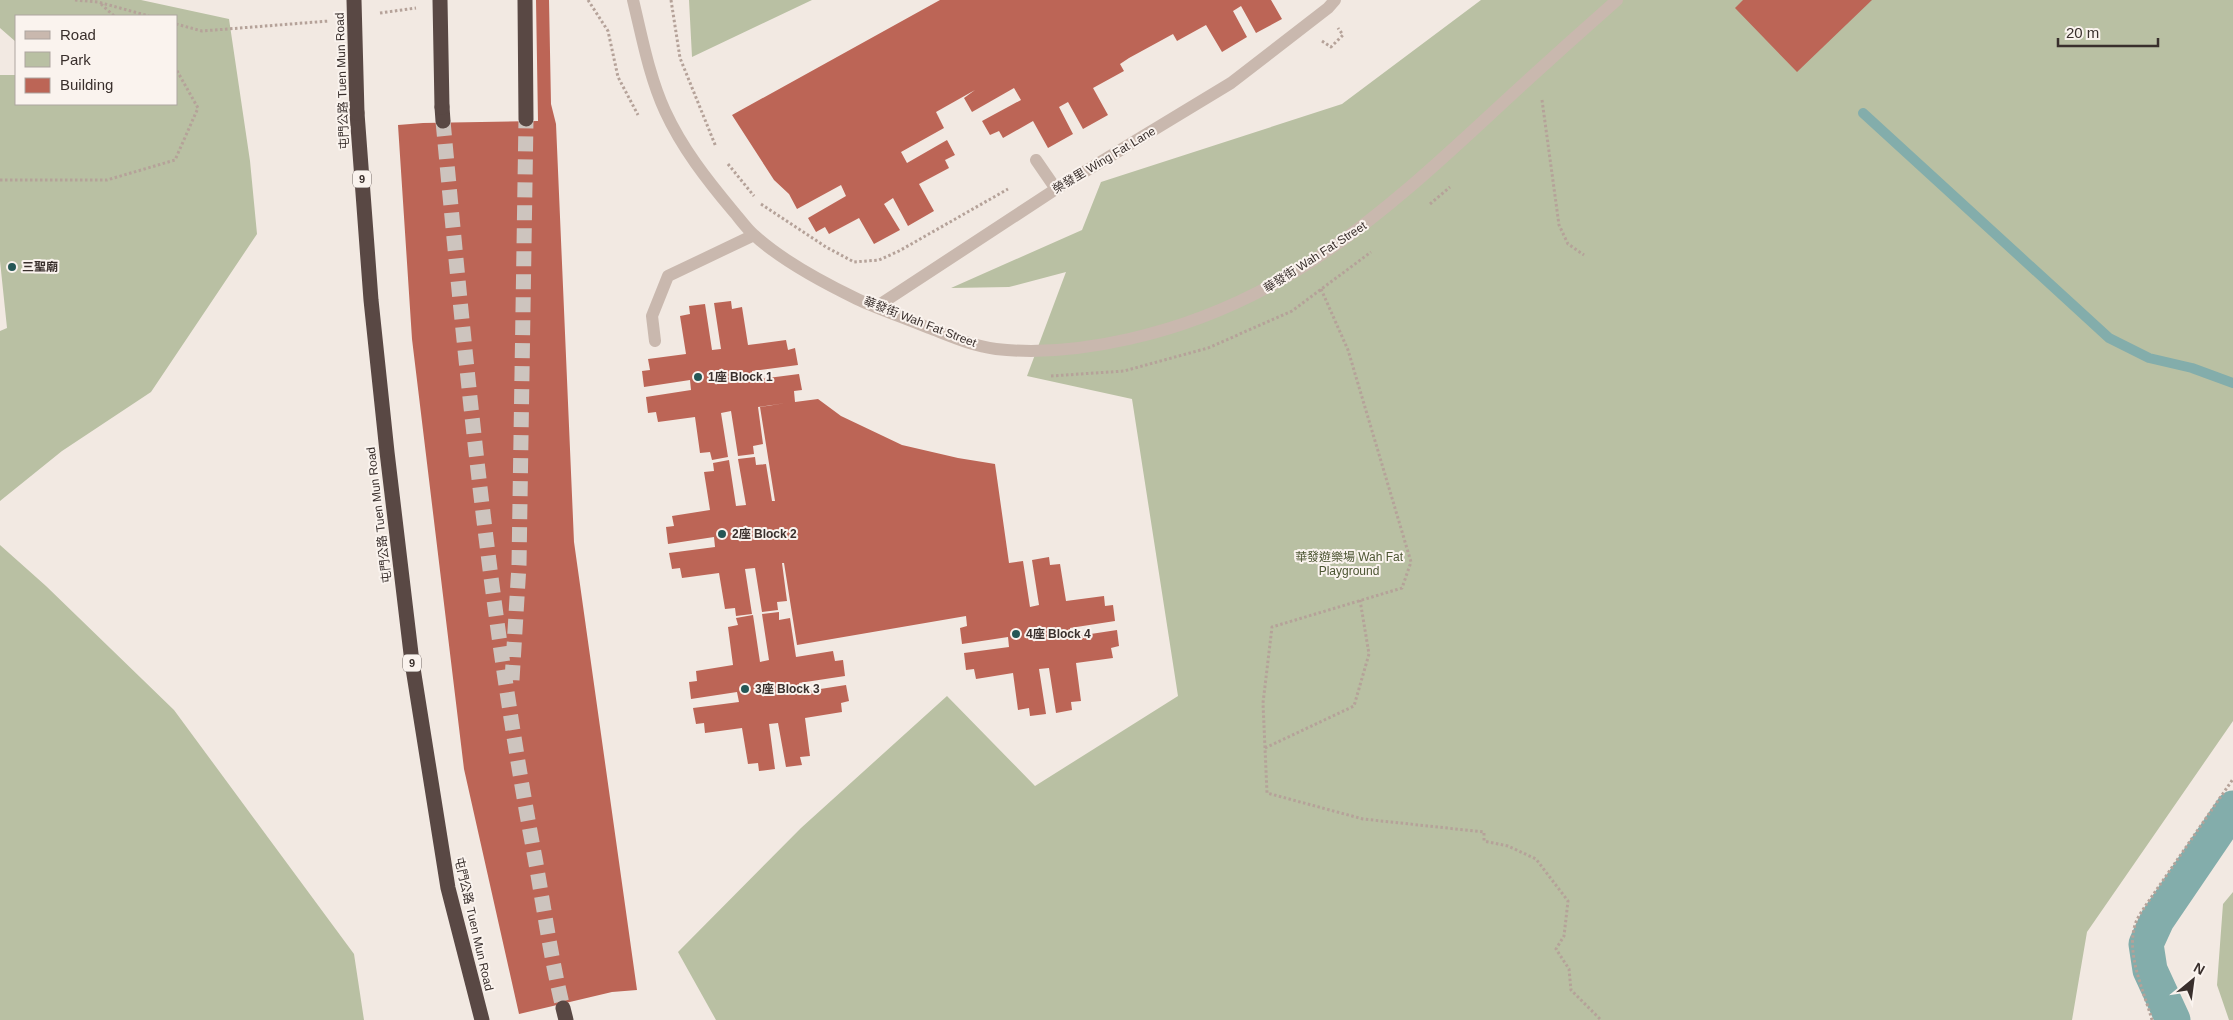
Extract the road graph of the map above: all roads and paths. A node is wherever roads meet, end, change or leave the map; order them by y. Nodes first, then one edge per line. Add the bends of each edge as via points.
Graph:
1 (75, 0) edge
2 (354, 0) edge
3 (440, 0) edge
4 (525, 0) edge
5 (588, 0) edge
6 (634, 0) edge
7 (671, 0) edge
8 (1617, 0) edge
9 (98, 2) junction
10 (1332, 4) edge
11 (418, 7) dead end
12 (113, 15) edge
13 (145, 15) edge
14 (370, 15) dead end
15 (332, 21) dead end
16 (1338, 21) dead end
17 (178, 25) edge
18 (1315, 42) dead end
19 (178, 73) edge
20 (1548, 93) dead end
21 (1542, 100) junction
22 (1535, 106) dead end
23 (526, 112) tunnel mouth
24 (443, 114) tunnel mouth
25 (639, 116) dead end
26 (716, 148) dead end
27 (728, 163) dead end
28 (1039, 165) joint
29 (0, 180) edge
30 (1453, 184) dead end
31 (1056, 189) junction
32 (1424, 209) dead end
33 (754, 235) junction
34 (1377, 246) dead end
35 (1584, 255) dead end
36 (1321, 289) junction
37 (876, 307) junction
38 (655, 341) dead end
39 (1044, 376) dead end
40 (1360, 600) junction
41 (1265, 748) junction
42 (2233, 779) edge
43 (482, 1020) edge
44 (1601, 1020) edge
45 (2152, 1020) edge

1 - 9 path
2 - 43 highway, 屯門公路 Tuen Mun Road / 9, bridge via 357,112 371,300 412,662 448,888
3 - 24 highway, bridge
4 - 23 highway
5 - 25 path via 608,31 618,77
6 - 33 street, 華發街 Wah Fat Street via 648,64 664,110 708,182
7 - 26 path via 680,58
8 - 37 street, 華發街 Wah Fat Street via 1383,212 1304,266 1221,311 1190,323 1117,342 1052,351 1020,351 965,342
9 - 12 path
9 - 13 path
10 - 31 street, 榮發里 Wing Fat Lane via 1231,83
11 - 14 path
15 - 17 path via 202,31
16 - 18 path via 1337,27 1343,35 1331,47 1321,41
19 - 29 path via 198,108 175,160 107,180
20 - 21 path
21 - 22 path
21 - 35 path via 1559,225 1568,244
27 - 28 path via 764,207 854,262 879,260 899,251
28 - 31 street
30 - 32 path
31 - 37 street, 榮發里 Wing Fat Lane
33 - 37 street, 華發街 Wah Fat Street via 834,288
33 - 38 street via 668,276 652,316
34 - 36 path
36 - 39 path via 1292,311 1208,348 1124,371
36 - 40 path via 1348,350 1410,562 1402,588
40 - 41 path via 1369,654 1354,706
40 - 41 path via 1272,627 1263,704
41 - 44 path via 1267,793 1362,819 1484,832 1484,841 1508,846 1536,859 1568,901 1564,936 1556,949 1569,969 1571,990
42 - 45 path via 2135,924 2134,959

